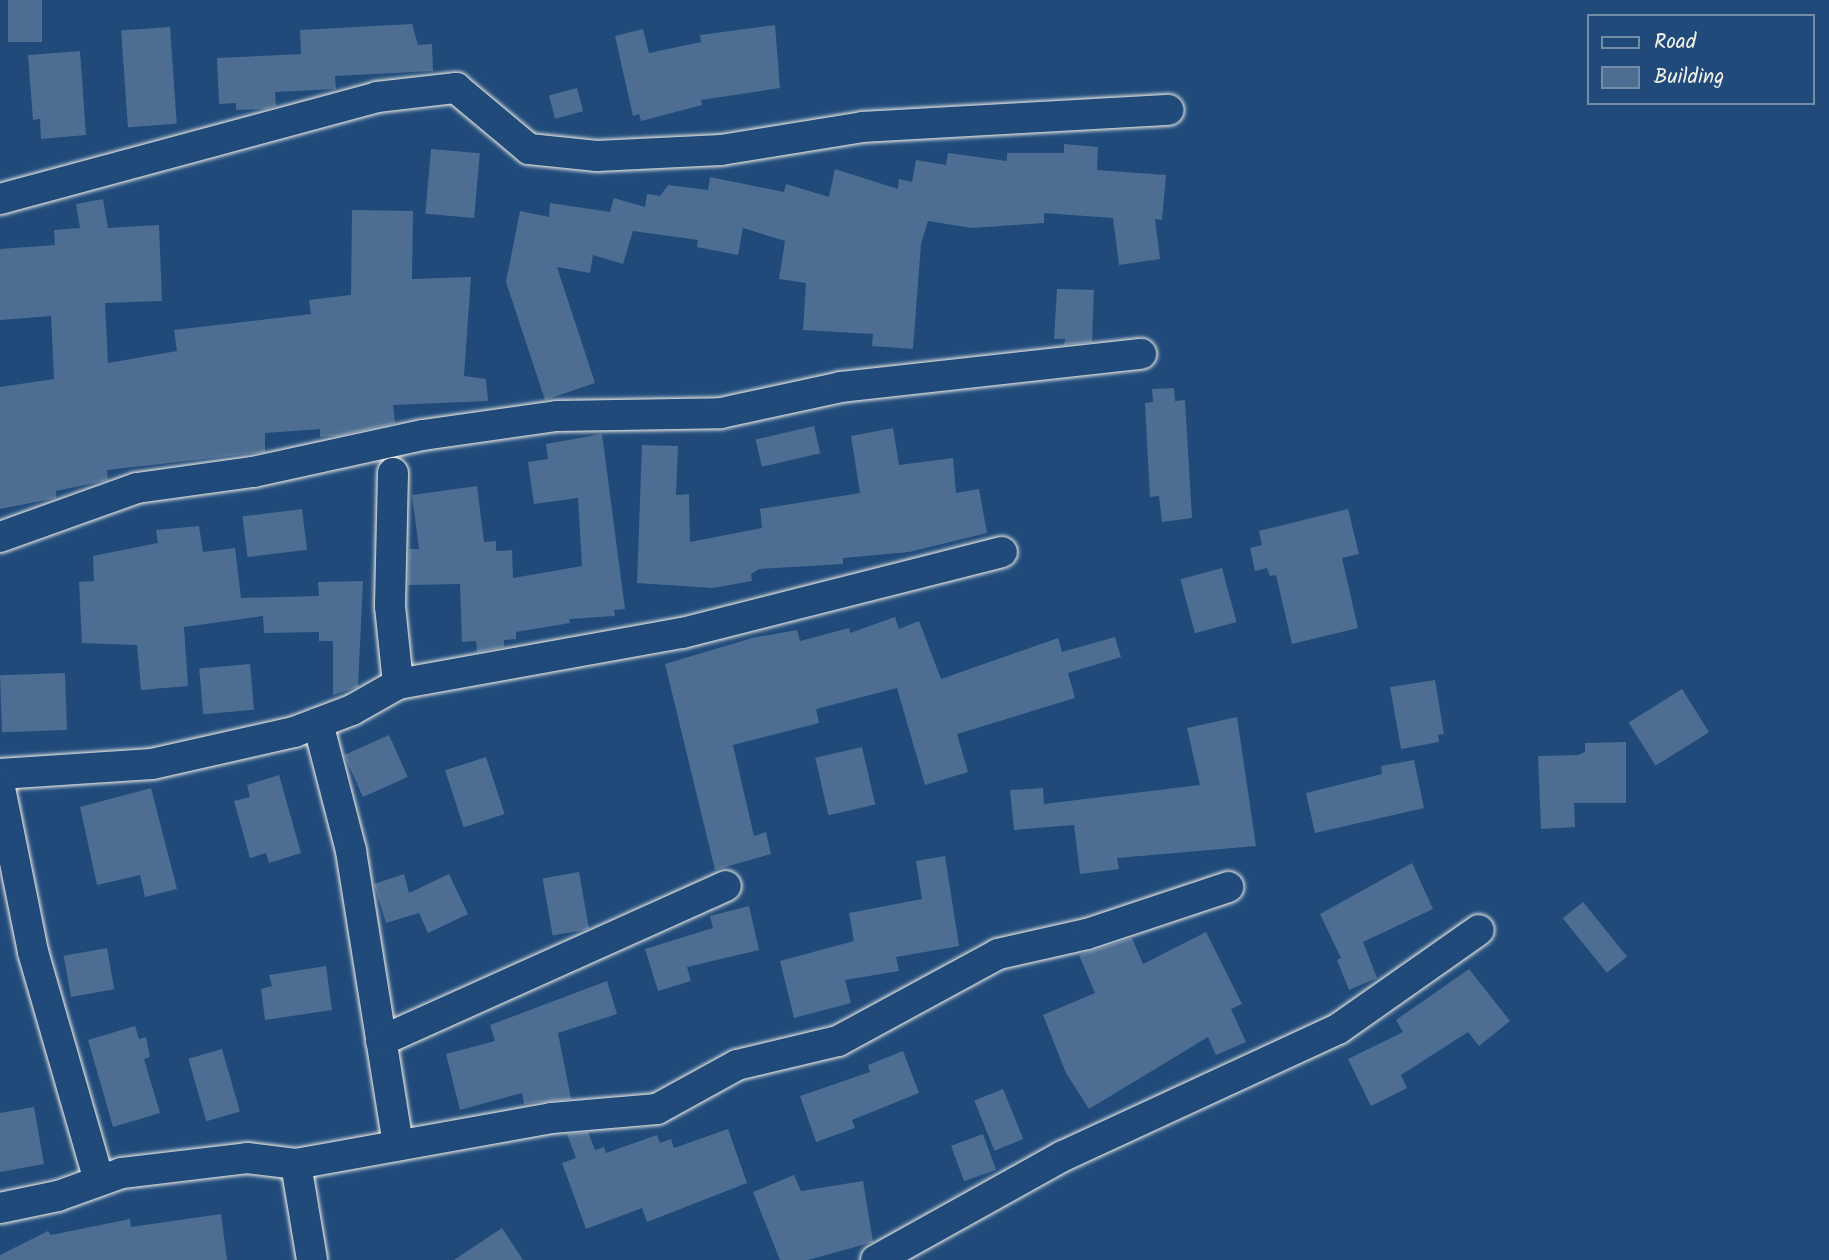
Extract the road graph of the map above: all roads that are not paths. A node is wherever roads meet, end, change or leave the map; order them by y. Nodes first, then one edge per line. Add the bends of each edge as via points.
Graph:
1 (1168, 110) dead end
2 (0, 199) edge
3 (1141, 354) dead end
4 (393, 473) dead end
5 (0, 537) edge
6 (1002, 552) dead end
7 (398, 684) junction
8 (318, 723) junction
9 (0, 774) edge
10 (0, 788) edge
11 (726, 887) dead end
12 (1228, 887) dead end
13 (1479, 930) dead end
14 (381, 1041) junction
15 (398, 1145) junction
16 (296, 1164) junction
17 (99, 1181) junction
18 (0, 1208) edge
19 (312, 1260) edge
20 (876, 1260) edge

1 - 2 street via 863,127 721,150 597,156 529,149 457,88 377,97
3 - 5 street via 841,387 721,413 557,416 423,435 253,472 137,488
4 - 7 street via 390,606
6 - 7 street via 682,633
7 - 8 street
8 - 9 street via 152,764
8 - 14 street via 351,850
10 - 17 street via 33,952
11 - 14 street
12 - 15 street via 1087,934 998,954 838,1041 737,1065 657,1109 552,1118
13 - 20 street via 1338,1029 1063,1156
14 - 15 street
15 - 16 street
16 - 17 street via 247,1158 134,1171
16 - 19 street
17 - 18 street

